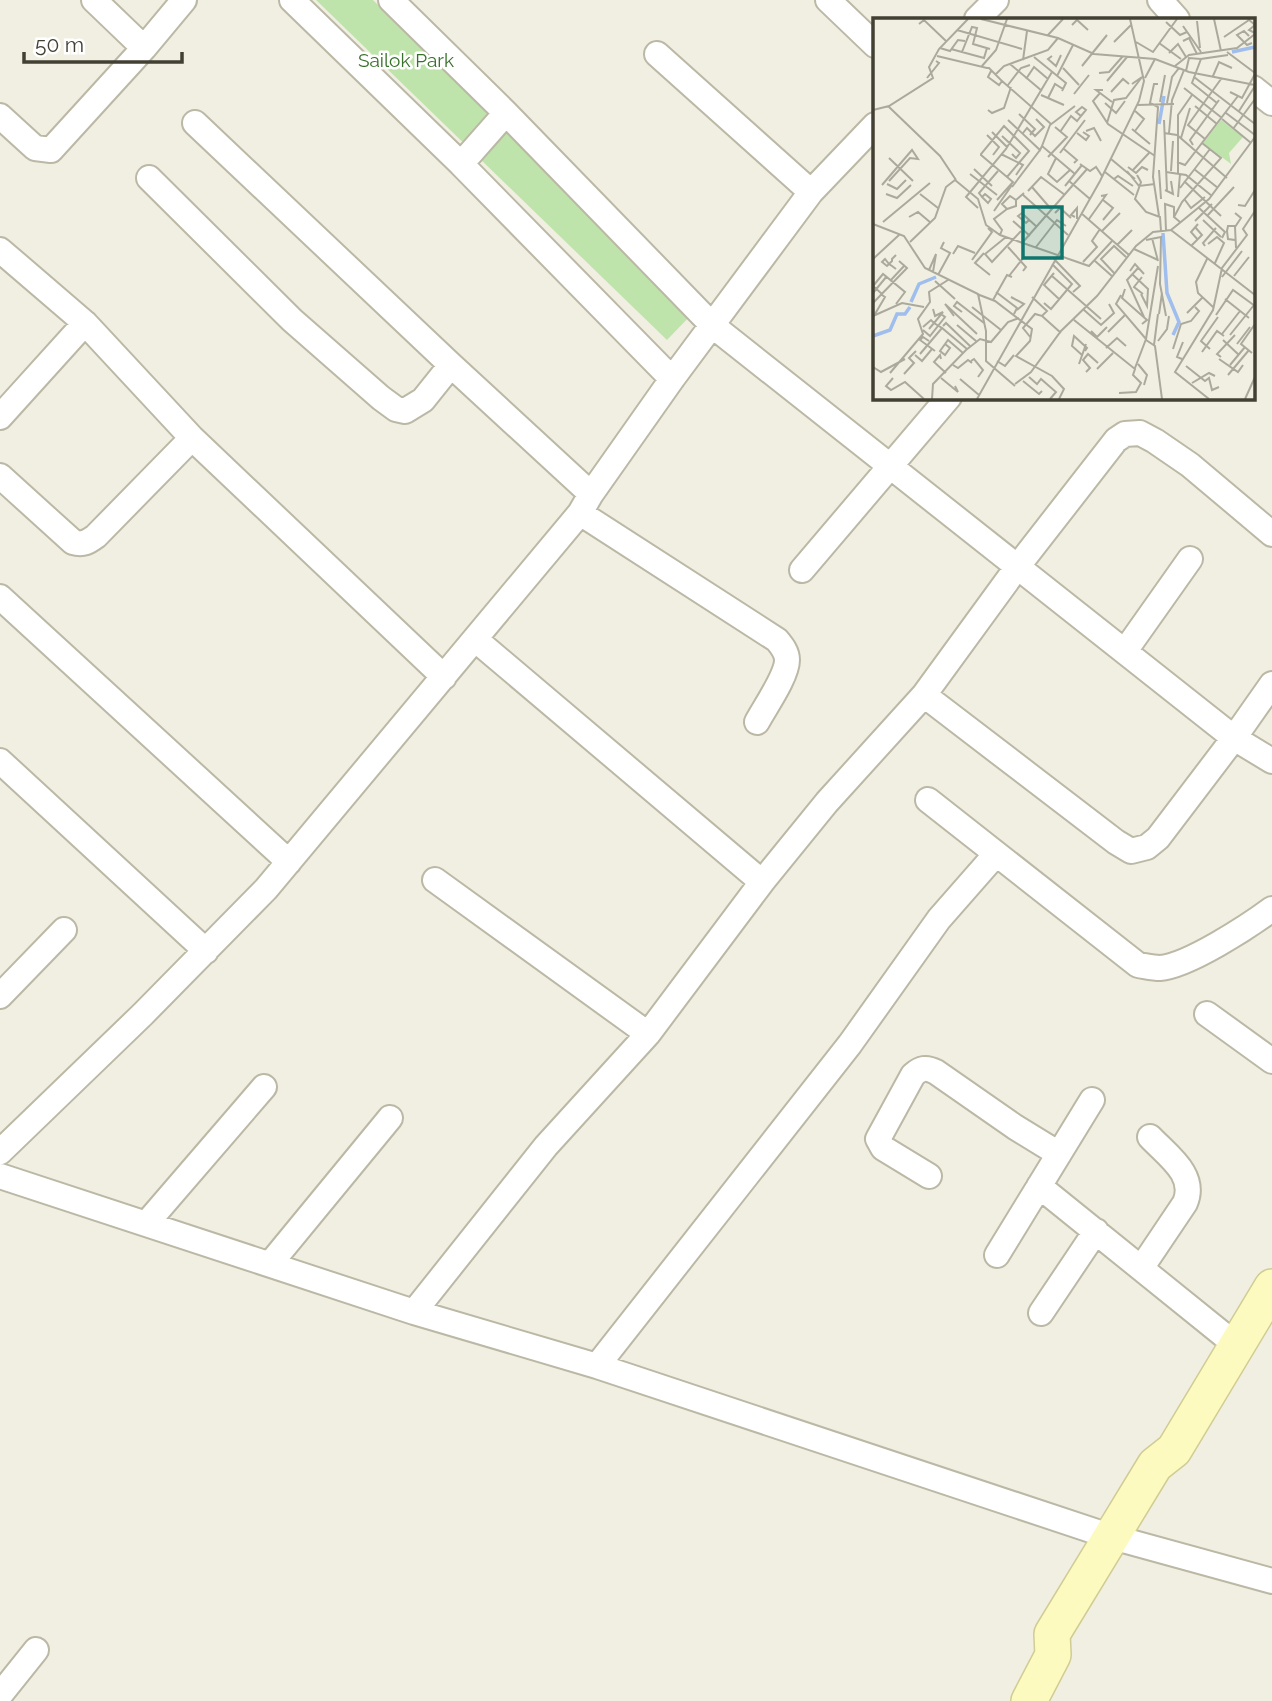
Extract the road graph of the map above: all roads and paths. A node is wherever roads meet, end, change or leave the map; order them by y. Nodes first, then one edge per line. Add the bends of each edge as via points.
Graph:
1 (94, 0) edge
2 (184, 0) edge
3 (292, 0) edge
4 (391, 0) edge
5 (828, 0) edge
6 (996, 0) edge
7 (1160, 0) edge
8 (978, 18) edge
9 (1176, 18) edge
10 (873, 43) edge
11 (144, 48) junction
12 (657, 54) dead end
13 (1254, 89) edge
14 (1272, 103) edge
15 (506, 113) junction
16 (0, 116) edge
17 (195, 122) dead end
18 (873, 127) edge
19 (461, 164) junction
20 (149, 178) dead end
21 (811, 192) junction
22 (0, 250) edge
23 (85, 323) junction
24 (713, 326) junction
25 (451, 365) junction
26 (672, 379) junction
27 (947, 399) edge
28 (0, 417) edge
29 (192, 438) junction
30 (888, 467) junction
31 (0, 476) edge
32 (586, 504) junction
33 (1272, 534) edge
34 (1190, 559) dead end
35 (1018, 566) junction
36 (802, 570) dead end
37 (0, 597) edge
38 (476, 640) junction
39 (1125, 651) junction
40 (444, 677) junction
41 (1272, 684) edge
42 (924, 695) junction
43 (757, 722) dead end
44 (1234, 738) junction
45 (0, 761) edge
46 (1272, 761) edge
47 (928, 800) dead end
48 (996, 854) junction
49 (289, 862) junction
50 (435, 880) dead end
51 (762, 882) junction
52 (1272, 909) edge
53 (64, 930) dead end
54 (206, 951) junction
55 (0, 996) edge
56 (1207, 1014) dead end
57 (648, 1034) junction
58 (1272, 1061) edge
59 (264, 1087) dead end
60 (1091, 1100) dead end
61 (390, 1118) dead end
62 (1150, 1137) dead end
63 (0, 1152) edge
64 (1059, 1154) junction
65 (0, 1176) edge
66 (929, 1176) dead end
67 (1039, 1186) junction
68 (146, 1224) junction
69 (1096, 1231) junction
70 (997, 1255) dead end
71 (270, 1264) junction
72 (1142, 1267) junction
73 (1272, 1287) edge
74 (414, 1312) junction
75 (1041, 1313) dead end
76 (1236, 1345) junction
77 (597, 1366) junction
78 (1122, 1539) junction
79 (1272, 1581) edge
80 (36, 1650) dead end
81 (0, 1695) edge
82 (1029, 1701) edge

1 - 11 street
2 - 11 street
3 - 19 street
4 - 15 street
5 - 10 street
6 - 8 street
7 - 9 street
11 - 16 street via 51,150 35,148
12 - 21 street
13 - 14 street
15 - 19 street
15 - 24 street
17 - 25 street
18 - 21 street
19 - 26 street
20 - 25 street via 292,320 396,409 405,411 423,400
21 - 24 street
22 - 23 street
23 - 28 street
23 - 29 street
24 - 26 street
24 - 30 street
25 - 32 street
26 - 32 street
27 - 30 street
29 - 31 street via 96,536 80,544
29 - 40 street
30 - 35 street
30 - 36 street
32 - 38 street
32 - 43 street via 777,640 787,660
33 - 35 street via 1190,465 1140,433 1125,434
34 - 39 street
35 - 39 street
35 - 42 street
37 - 49 street
38 - 40 street
38 - 51 street
39 - 44 street
40 - 49 street
41 - 44 street
42 - 44 street via 1131,851 1158,838
42 - 51 street
44 - 46 street
45 - 54 street
47 - 48 street
48 - 52 street via 1138,965 1160,968 1179,963
48 - 77 street via 939,919 850,1045
49 - 54 street
50 - 57 street
51 - 57 street
53 - 55 street
54 - 63 street
56 - 58 street
57 - 74 street via 546,1146
59 - 68 street
60 - 64 street
61 - 71 street
62 - 72 street via 1184,1174 1189,1193
64 - 66 street via 936,1072 920,1069 878,1139 883,1148
64 - 67 street
65 - 68 street
67 - 69 street
67 - 70 street
68 - 71 street
69 - 72 street
69 - 75 street
71 - 74 street
72 - 76 street
73 - 76 street
74 - 77 street
76 - 78 street via 1174,1450 1172,1476
77 - 78 street
78 - 79 street
78 - 82 street via 1071,1642 1053,1655
80 - 81 street

